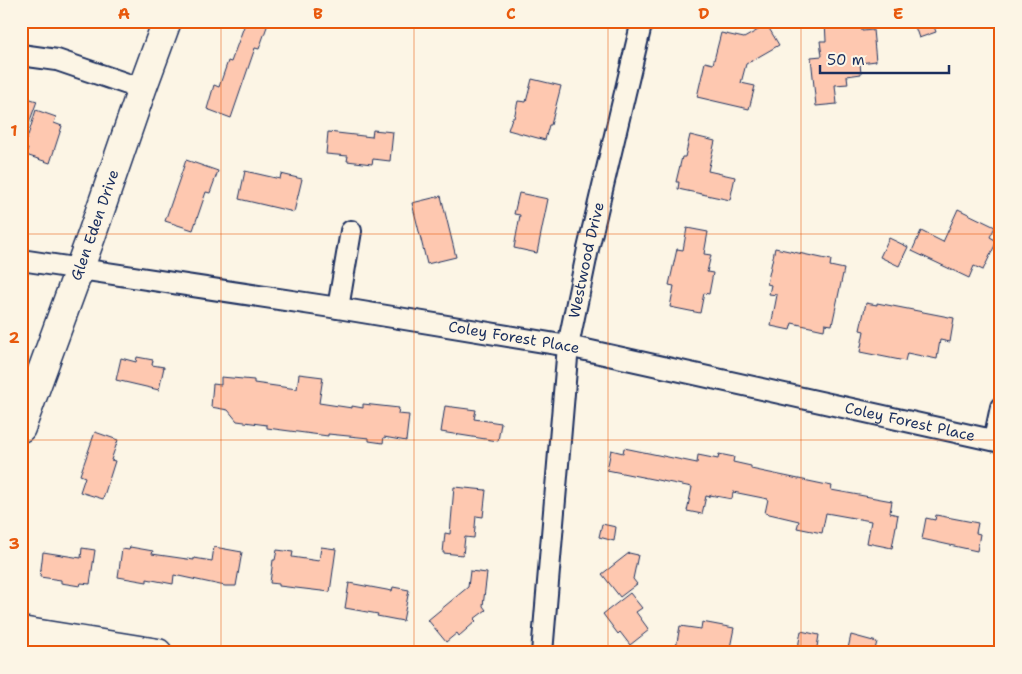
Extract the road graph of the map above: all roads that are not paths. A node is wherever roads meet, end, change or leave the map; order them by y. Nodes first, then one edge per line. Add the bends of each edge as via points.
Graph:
1 (167, 21) edge
2 (642, 21) edge
3 (21, 55) edge
4 (142, 89) junction
5 (351, 231) dead end
6 (21, 260) edge
7 (79, 269) junction
8 (338, 308) junction
9 (568, 346) junction
10 (1001, 407) edge
11 (21, 428) edge
12 (997, 441) edge
13 (21, 631) edge
14 (158, 653) edge
15 (542, 653) edge

1 - 4 main road, Glen Eden Drive
2 - 9 street, Westwood Drive
3 - 4 street via 57,60
4 - 7 main road, Glen Eden Drive
5 - 8 street
6 - 7 street, Coley Forest Place
7 - 8 street, Coley Forest Place
7 - 11 main road, Glen Eden Drive
8 - 9 street, Coley Forest Place
9 - 12 street, Coley Forest Place
9 - 15 street, Westwood Drive
10 - 12 street
13 - 14 main road

